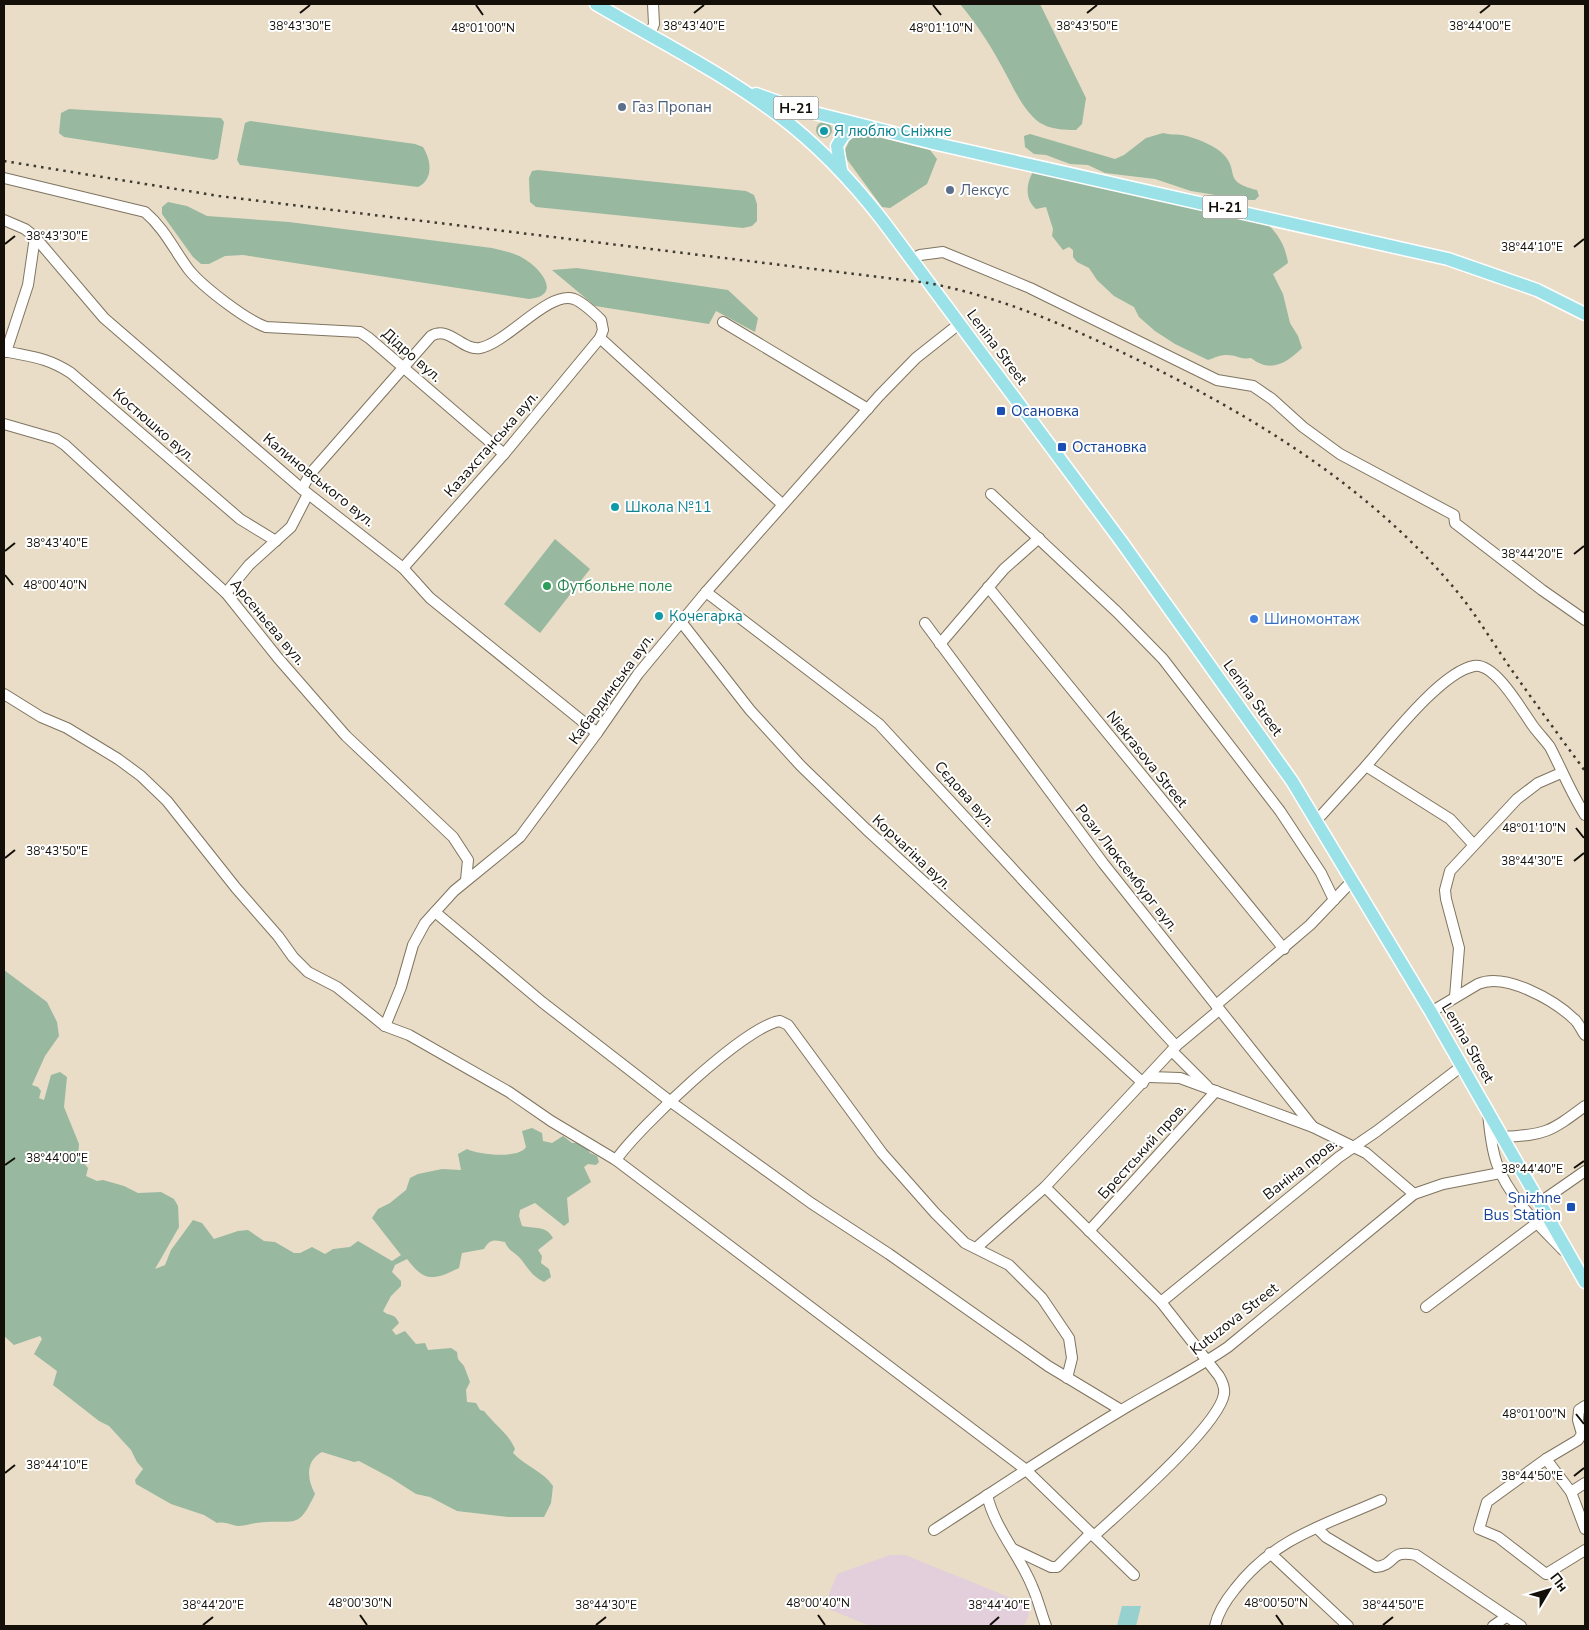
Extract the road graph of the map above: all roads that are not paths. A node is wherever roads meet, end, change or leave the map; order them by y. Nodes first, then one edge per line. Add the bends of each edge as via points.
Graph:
1 (596, 4) edge
2 (653, 4) edge
3 (650, 35) junction
4 (736, 86) junction
5 (857, 125) junction
6 (841, 170) junction
7 (4, 178) edge
8 (4, 220) edge
9 (35, 237) junction
10 (911, 258) junction
11 (1585, 314) edge
12 (724, 322) dead end
13 (959, 324) junction
14 (600, 338) junction
15 (5, 352) edge
16 (404, 368) junction
17 (868, 409) junction
18 (4, 424) edge
19 (504, 454) junction
20 (305, 491) junction
21 (991, 494) dead end
22 (782, 504) junction
23 (1038, 538) junction
24 (276, 541) junction
25 (403, 568) junction
26 (988, 587) junction
27 (706, 592) junction
28 (226, 593) junction
29 (1585, 620) edge
30 (682, 623) junction
31 (924, 623) dead end
32 (940, 644) junction
33 (4, 694) edge
34 (597, 733) junction
35 (1366, 766) junction
36 (1561, 773) junction
37 (1585, 815) edge
38 (1317, 820) junction
39 (1473, 844) junction
40 (466, 880) junction
41 (1352, 881) junction
42 (1334, 900) junction
43 (435, 912) junction
44 (1284, 949) junction
45 (1456, 997) junction
46 (1218, 1008) junction
47 (1431, 1012) junction
48 (385, 1026) junction
49 (1585, 1035) edge
50 (1174, 1048) junction
51 (1462, 1066) junction
52 (1146, 1080) junction
53 (1213, 1090) junction
54 (671, 1102) junction
55 (1585, 1106) edge
56 (1487, 1110) junction
57 (1313, 1127) junction
58 (1502, 1136) junction
59 (1353, 1146) junction
60 (616, 1160) junction
61 (1585, 1171) edge
62 (1500, 1173) junction
63 (1045, 1187) junction
64 (1414, 1194) junction
65 (1539, 1203) junction
66 (1537, 1223) junction
67 (1089, 1231) junction
68 (976, 1248) junction
69 (1573, 1261) junction
70 (1585, 1282) edge
71 (1160, 1302) junction
72 (1426, 1307) dead end
73 (1207, 1362) junction
74 (1067, 1378) junction
75 (1585, 1406) edge
76 (1121, 1410) junction
77 (1546, 1459) junction
78 (1024, 1469) junction
79 (1585, 1483) edge
80 (1571, 1492) junction
81 (987, 1495) junction
82 (1381, 1500) dead end
83 (1317, 1528) junction
84 (1585, 1529) edge
85 (934, 1530) dead end
86 (1093, 1535) junction
87 (1013, 1549) junction
88 (1585, 1550) edge
89 (1270, 1553) junction
90 (1134, 1575) dead end
91 (1506, 1616) junction
92 (1046, 1626) edge
93 (1215, 1626) edge
94 (1348, 1626) edge
95 (1493, 1626) edge
96 (1521, 1626) edge

1 - 3 main road, Н-21
2 - 3 street via 654,24
3 - 4 main road, Н-21
4 - 5 main road, Н-21 via 796,108
4 - 6 main road, Lenina Street via 779,116
5 - 6 main road via 843,136 837,146
5 - 11 main road, Н-21 via 1448,259 1537,290
6 - 10 main road, Lenina Street
7 - 16 street, Дідро вул. via 145,212 161,226 196,277 252,322 266,327 360,332
8 - 9 street, Калиновського вул.
9 - 15 street via 28,285
9 - 20 street, Калиновського вул. via 104,318
10 - 13 main road, Lenina Street
10 - 29 street via 943,252 1030,288 1217,380 1253,386 1340,454 1454,516 1455,523
12 - 17 street
13 - 17 street, Кабардинська вул. via 916,358
13 - 38 main road, Lenina Street via 1121,541 1267,744
14 - 16 street via 603,330 601,320 575,299 567,298 548,305 481,348 437,332
14 - 19 street, Казахстанська вул.
14 - 22 street
15 - 24 street, Костюшко вул. via 43,358 71,373 240,519
16 - 19 street, Дідро вул.
16 - 20 street via 310,474
17 - 22 street, Кабардинська вул.
18 - 28 street, Арсеньєва вул. via 56,438 65,444
19 - 25 street, Казахстанська вул.
20 - 24 street via 301,511 291,527
20 - 25 street, Калиновського вул.
21 - 23 street
22 - 27 street, Кабардинська вул.
23 - 26 street
23 - 42 street via 1163,659 1280,811 1321,873
24 - 28 street via 249,564
25 - 34 street, Калиновського вул. via 430,598
26 - 32 street
26 - 44 street, Niekrasova Street
27 - 30 street, Кабардинська вул.
27 - 50 street, Сєдова вул. via 880,724
28 - 40 street, Арсеньєва вул. via 346,736 453,837 468,860
30 - 34 street, Кабардинська вул. via 638,674
30 - 52 street, Корчагіна вул. via 750,710 866,830
31 - 32 street, Рози Люксембург вул.
32 - 46 street, Рози Люксембург вул. via 1103,863
33 - 48 street via 80,736 141,776 167,801 293,957 308,972 337,987
34 - 40 street, Кабардинська вул. via 520,836
35 - 36 street via 1439,685 1464,670 1480,666 1490,671 1512,696 1549,746
35 - 38 street
35 - 39 street via 1450,819
36 - 37 street
36 - 39 street via 1527,791
38 - 41 main road, Lenina Street
39 - 45 street via 1450,871 1445,890 1459,948
40 - 43 street, Кабардинська вул.
41 - 42 street
41 - 47 main road, Lenina Street
42 - 44 street
43 - 48 street, Кабардинська вул. via 417,934
43 - 54 street via 542,1002
44 - 46 street
45 - 47 street
45 - 49 street via 1486,980 1508,982 1556,1006 1575,1020
46 - 50 street
46 - 57 street, Рози Люксембург вул.
47 - 51 main road, Lenina Street
48 - 60 street via 509,1092
50 - 52 street
50 - 53 street, Сєдова вул.
51 - 56 main road, Lenina Street
51 - 59 street, Ваніна пров.
52 - 53 street via 1172,1076
52 - 63 street
53 - 57 street
53 - 67 street, Брестський пров.
54 - 60 street via 646,1124
54 - 68 street via 729,1050 765,1026 780,1021 788,1025 882,1153 935,1213 965,1242
54 - 74 street via 811,1203
55 - 58 street via 1556,1128 1540,1134
56 - 58 main road, Lenina Street
56 - 62 street
57 - 59 street
58 - 65 main road, Lenina Street
59 - 64 street via 1377,1161
59 - 71 street, Ваніна пров.
60 - 78 street
61 - 65 street
62 - 64 street, Kutuzova Street via 1443,1184
62 - 66 street
63 - 67 street
63 - 68 street
64 - 73 street, Kutuzova Street
65 - 69 main road, Lenina Street
66 - 69 street
66 - 72 street
67 - 71 street
68 - 74 street via 1023,1276 1063,1327 1072,1346
69 - 70 main road, Lenina Street
71 - 73 street
73 - 76 street, Kutuzova Street
73 - 86 street via 1223,1384 1224,1394 1213,1418 1181,1453
74 - 76 street
75 - 77 street via 1579,1410 1582,1434 1578,1440
76 - 78 street, Kutuzova Street
77 - 80 street
77 - 88 street via 1487,1502 1479,1529 1498,1537 1546,1574
78 - 81 street, Kutuzova Street
78 - 86 street
79 - 80 street
80 - 84 street
81 - 85 street, Kutuzova Street
81 - 87 street via 992,1516
82 - 83 street
83 - 89 street
83 - 91 street via 1326,1538 1376,1568 1384,1566 1396,1554 1416,1554
86 - 87 street via 1056,1567
86 - 90 street
87 - 92 street via 1032,1586
89 - 93 street via 1251,1569 1225,1601
89 - 94 street
91 - 95 street
91 - 96 street

